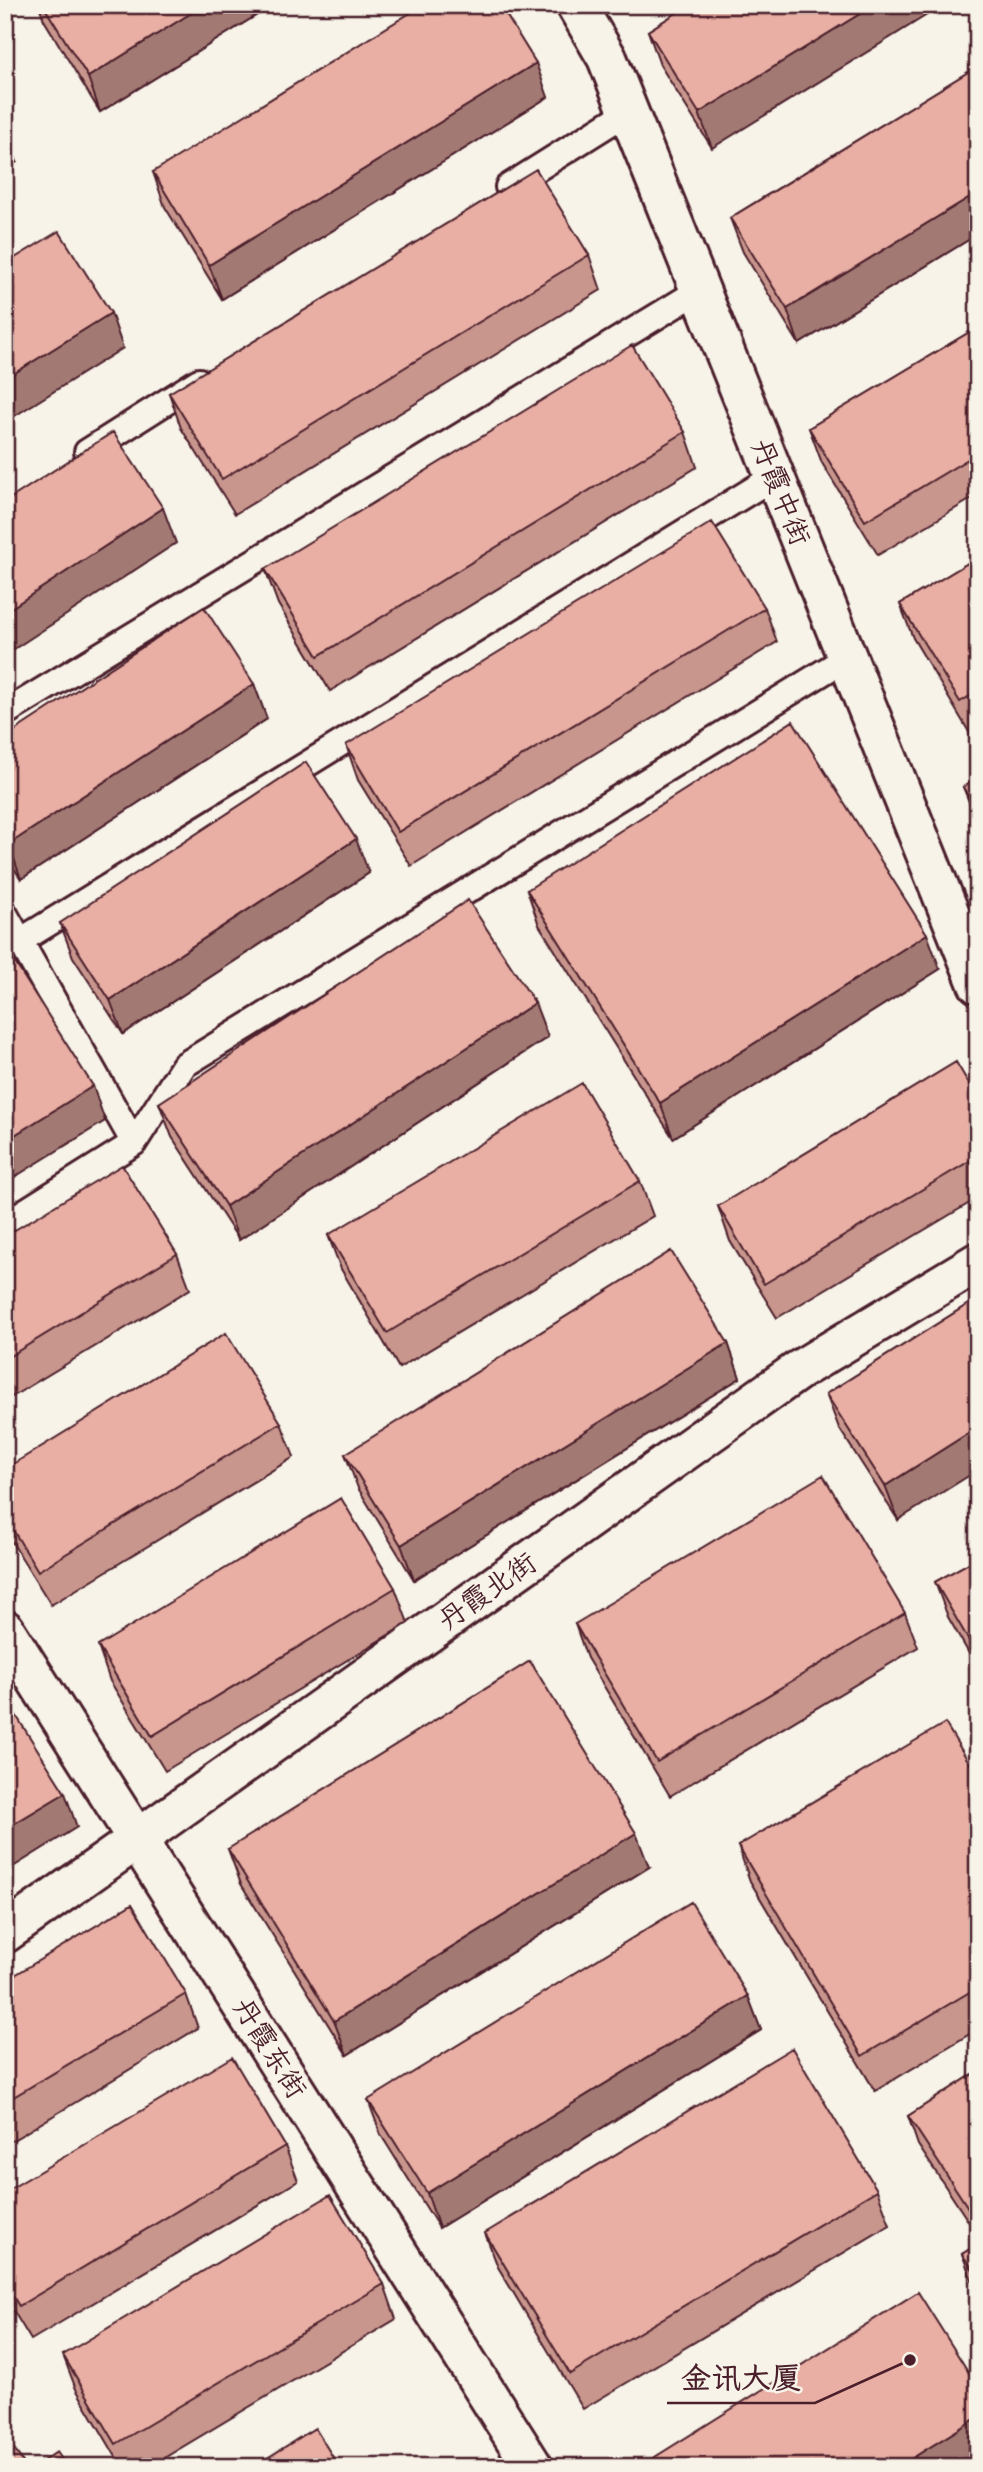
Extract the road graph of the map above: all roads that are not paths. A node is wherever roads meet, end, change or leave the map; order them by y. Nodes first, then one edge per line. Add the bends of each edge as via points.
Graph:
1 (576, 5) edge
2 (629, 111) junction
3 (488, 200) edge
4 (700, 290) junction
5 (217, 370) edge
6 (64, 466) edge
7 (775, 476) junction
8 (848, 657) junction
9 (5, 713) edge
10 (5, 915) edge
11 (20, 941) junction
12 (978, 984) edge
13 (134, 1143) junction
14 (5, 1224) edge
15 (978, 1262) edge
16 (5, 1630) edge
17 (139, 1839) junction
18 (5, 1933) edge
19 (533, 2467) edge

1 - 2 street, 丹霞中街 via 607,58
2 - 3 lane
2 - 4 street, 丹霞中街
4 - 7 street, 丹霞中街
4 - 9 lane
5 - 6 lane
7 - 8 street, 丹霞中街
7 - 11 lane
8 - 12 street, 丹霞中街
8 - 13 lane via 184,1065
10 - 11 lane
11 - 13 lane
13 - 14 lane
15 - 17 street, 丹霞北街 via 799,1370
16 - 17 street, 丹霞东街
17 - 18 street, 丹霞北街
17 - 19 street, 丹霞东街

